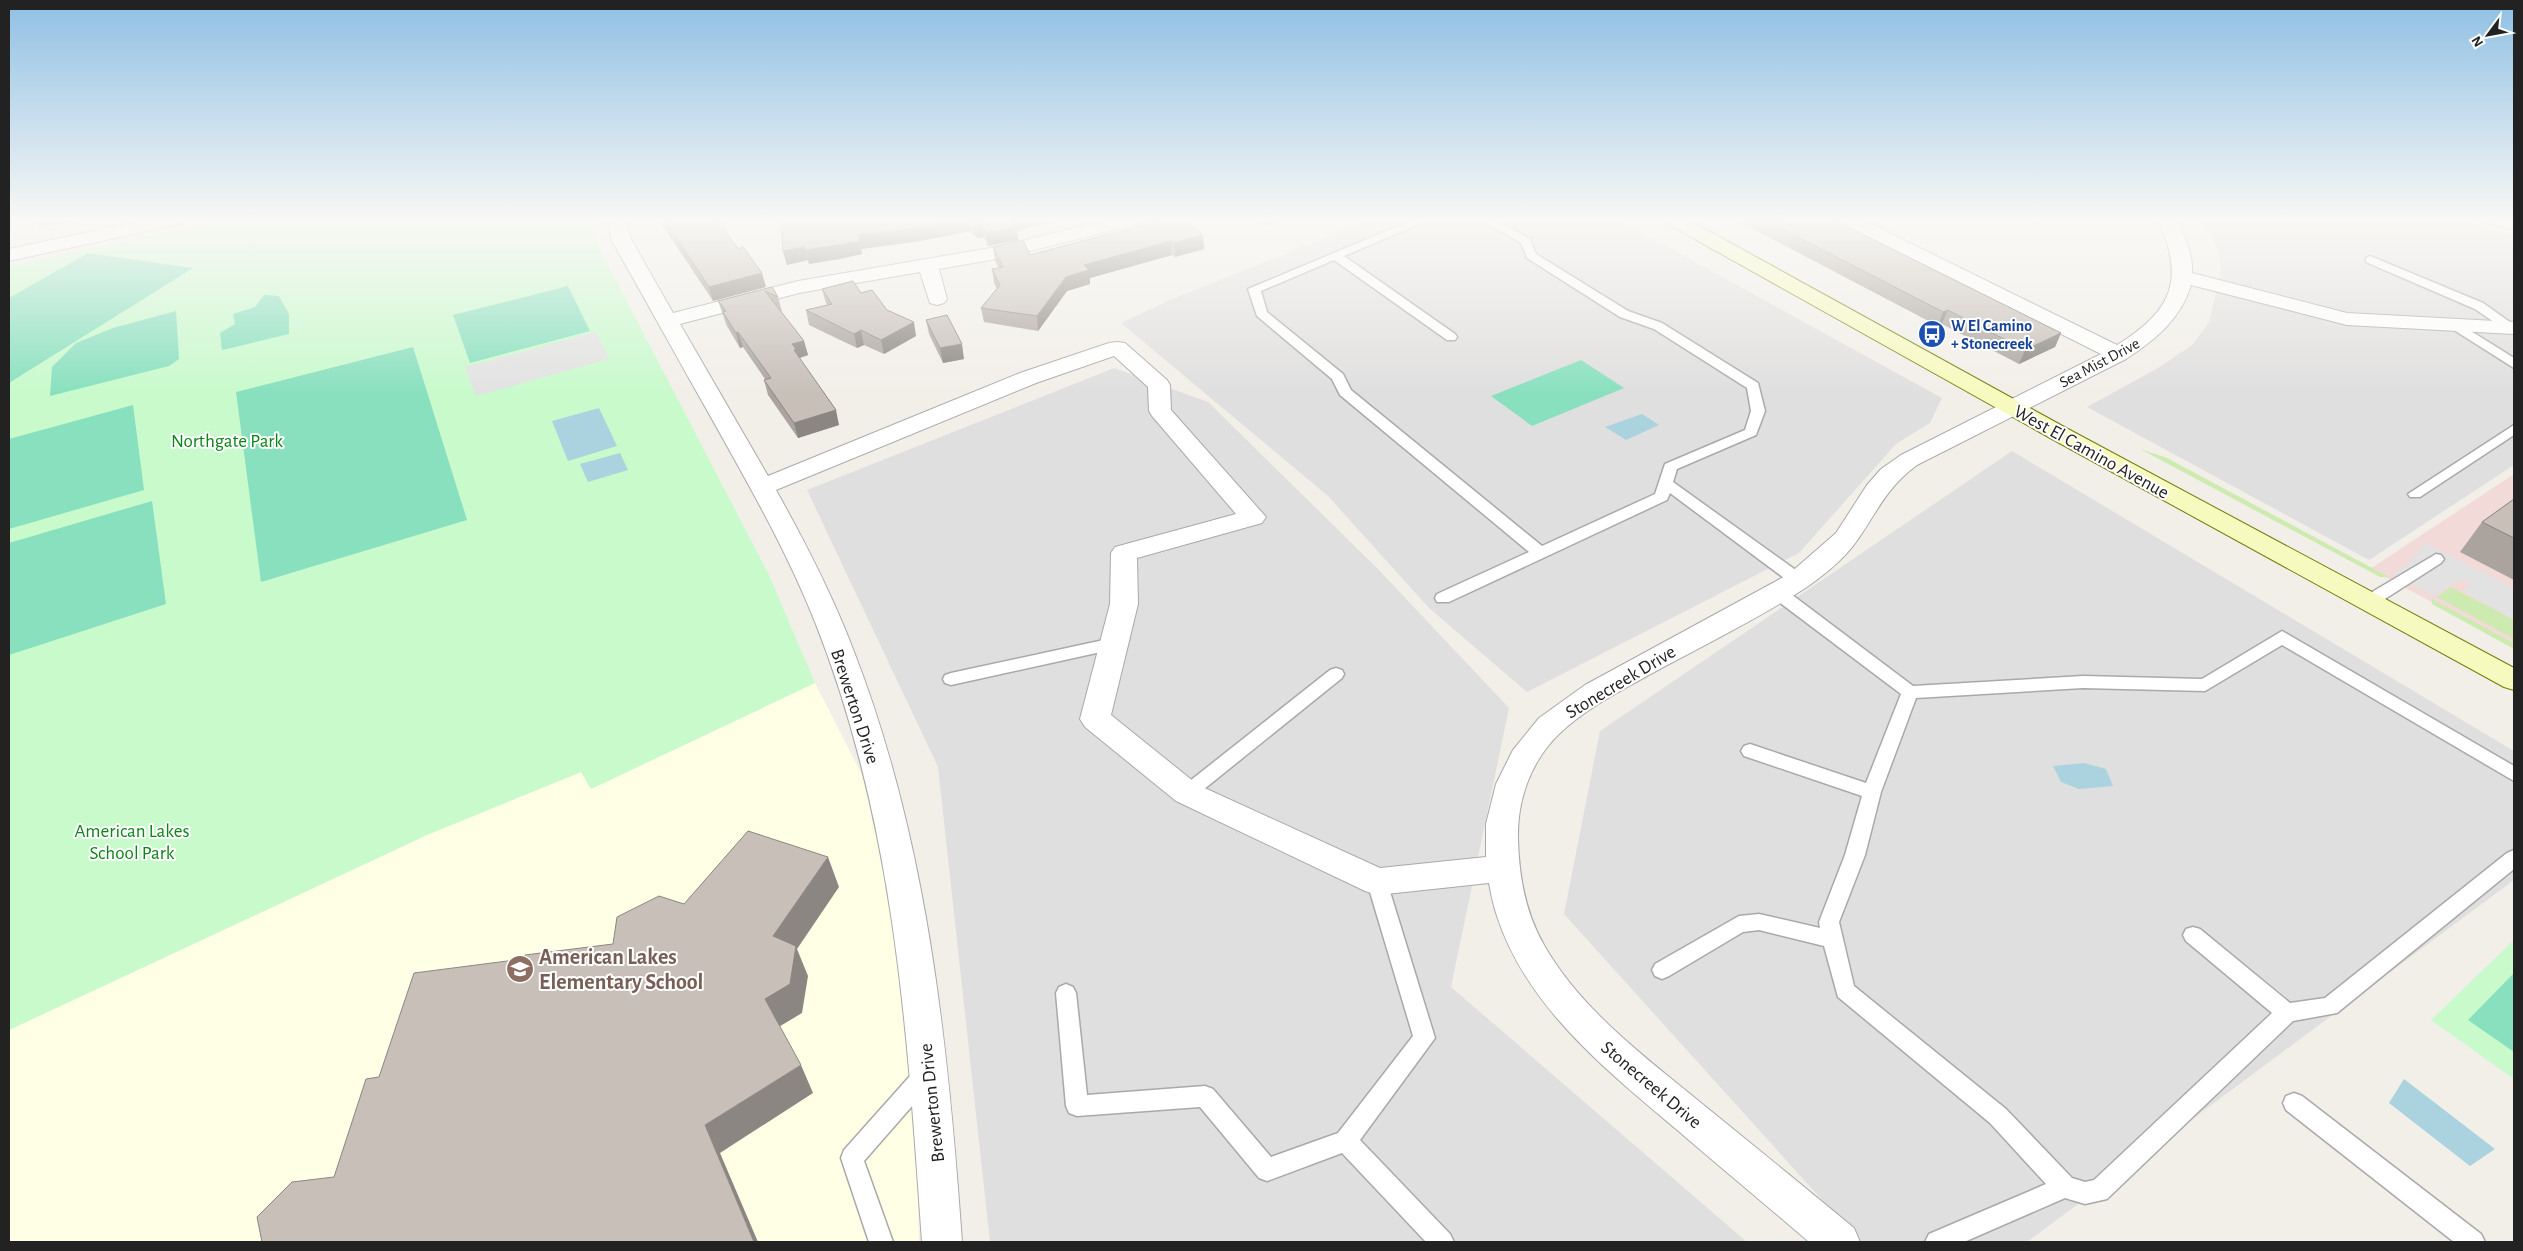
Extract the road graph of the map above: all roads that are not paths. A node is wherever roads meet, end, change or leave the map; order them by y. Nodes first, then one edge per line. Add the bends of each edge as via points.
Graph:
1 (643, 277) edge
2 (841, 277) edge
3 (931, 277) edge
4 (1283, 277) edge
5 (1366, 277) edge
6 (1565, 277) edge
7 (1778, 277) edge
8 (1964, 277) edge
9 (2184, 277) edge
10 (2185, 277) edge
11 (2411, 277) edge
12 (937, 299) dead end
13 (667, 321) junction
14 (2458, 326) junction
15 (2513, 328) edge
16 (1451, 337) dead end
17 (2118, 354) junction
18 (2514, 364) edge
19 (2013, 408) junction
20 (2514, 429) edge
21 (1666, 483) junction
22 (763, 487) junction
23 (2415, 494) dead end
24 (1540, 553) junction
25 (2436, 559) dead end
26 (1788, 586) junction
27 (1442, 598) dead end
28 (2368, 602) junction
29 (1113, 644) junction
30 (1336, 674) dead end
31 (950, 679) dead end
32 (2514, 680) edge
33 (1910, 692) junction
34 (1750, 751) dead end
35 (2514, 774) edge
36 (1872, 792) junction
37 (1187, 793) junction
38 (2514, 858) edge
39 (1502, 868) junction
40 (1378, 882) junction
41 (2193, 935) dead end
42 (1833, 938) junction
43 (1662, 970) dead end
44 (1066, 993) dead end
45 (2287, 1013) junction
46 (929, 1071) junction
47 (2294, 1103) dead end
48 (1346, 1141) junction
49 (2065, 1186) junction
50 (882, 1242) edge
51 (942, 1242) edge
52 (1442, 1242) edge
53 (1840, 1242) edge
54 (1937, 1242) edge
55 (2473, 1242) edge

1 - 13 street, Brewerton Drive
2 - 13 street
3 - 12 street
4 - 24 lane via 1254,289 1261,313 1338,377 1345,392
5 - 16 lane
6 - 21 lane via 1624,314 1658,326 1753,386 1758,411 1751,432 1670,467
7 - 19 main road, West El Camino Avenue
8 - 17 street
9 - 17 street, Sea Mist Drive via 2173,308 2159,325
10 - 14 street via 2347,319
11 - 15 lane via 2479,306
13 - 22 street, Brewerton Drive
14 - 15 street
14 - 18 lane
17 - 19 street, Sea Mist Drive
19 - 26 street, Stonecreek Drive via 1909,460 1890,474 1845,538 1821,562
19 - 28 main road, West El Camino Avenue
20 - 23 lane
21 - 24 lane via 1662,497
21 - 26 lane
22 - 29 street via 1028,378 1117,348 1159,385 1160,411 1253,517 1124,553 1124,604
22 - 46 street, Brewerton Drive via 807,572 829,624 872,749 898,861 921,996
24 - 27 lane
25 - 28 lane
26 - 33 lane
26 - 39 street, Stonecreek Drive via 1577,703 1548,727 1525,755 1509,789 1500,847
28 - 32 main road, West El Camino Avenue
29 - 31 lane
29 - 37 street via 1095,718
30 - 37 lane
33 - 35 lane via 2083,682 2205,685 2282,637
33 - 36 lane
34 - 36 lane
36 - 42 lane via 1855,855 1829,922
37 - 40 street
38 - 45 lane via 2330,1006
39 - 40 street
39 - 53 street, Stonecreek Drive via 1512,912 1521,934 1562,1001 1603,1045
40 - 48 lane via 1424,1038
41 - 45 lane
42 - 43 lane via 1749,922 1740,924
42 - 49 lane via 1845,991 1998,1116
44 - 48 lane via 1077,1106 1205,1096 1267,1170
45 - 49 lane via 2099,1192 2085,1193
46 - 50 lane via 852,1158
46 - 51 street, Brewerton Drive
47 - 55 lane
48 - 52 lane
49 - 54 lane

